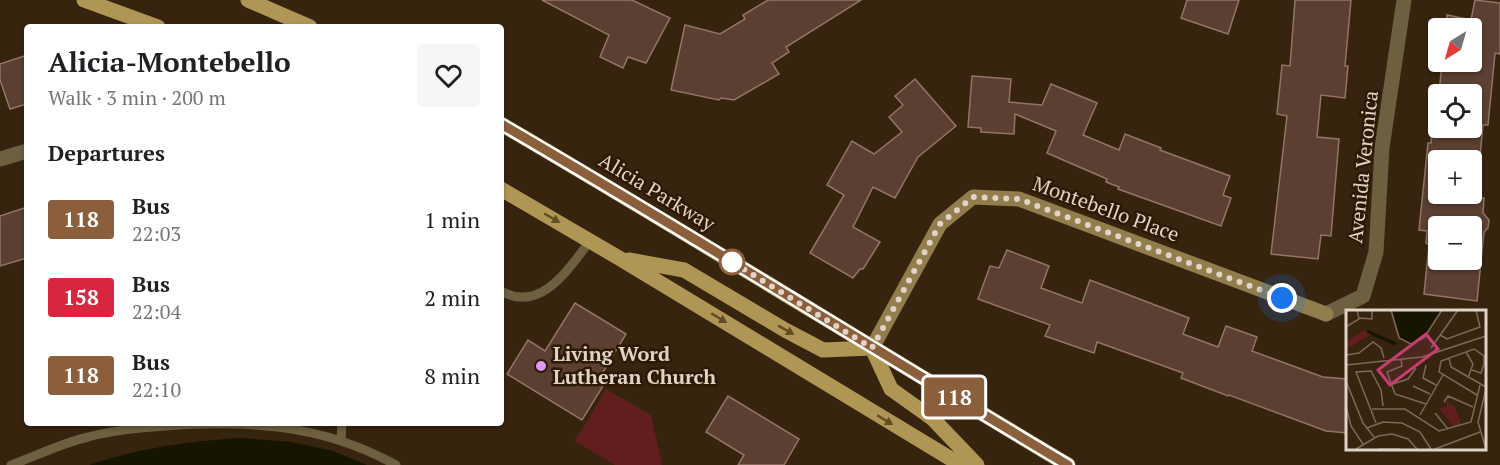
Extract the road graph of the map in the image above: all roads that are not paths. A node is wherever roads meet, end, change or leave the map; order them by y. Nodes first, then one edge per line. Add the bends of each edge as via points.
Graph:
1 (84, 0) edge
2 (248, 0) edge
3 (1404, 0) edge
4 (150, 24) edge
5 (303, 24) edge
6 (504, 126) edge
7 (24, 152) edge
8 (0, 159) edge
9 (504, 191) edge
10 (590, 241) junction
11 (619, 258) junction
12 (504, 292) edge
13 (1326, 315) joint
14 (872, 348) junction
15 (175, 426) edge
16 (273, 426) edge
17 (342, 426) edge
18 (341, 440) junction
19 (11, 465) edge
20 (396, 465) edge
21 (961, 465) edge
22 (977, 465) edge
23 (1068, 465) edge

1 - 4 main road
2 - 5 main road
3 - 13 street, Avenida Veronica via 1382,148 1376,252 1363,296
6 - 14 main road, Alicia Parkway
7 - 8 street
9 -> 10 main road
10 - 11 main road
10 - 12 lane via 561,277 541,294 525,298
11 -> 14 main road via 684,270 823,350
11 -> 21 main road
13 - 14 street, Montebello Place via 1019,199 973,197 940,224
14 - 22 main road via 891,389 933,418
14 - 23 main road, Alicia Parkway
15 - 19 lane via 86,437
16 - 18 lane
17 - 18 lane
18 - 20 lane

